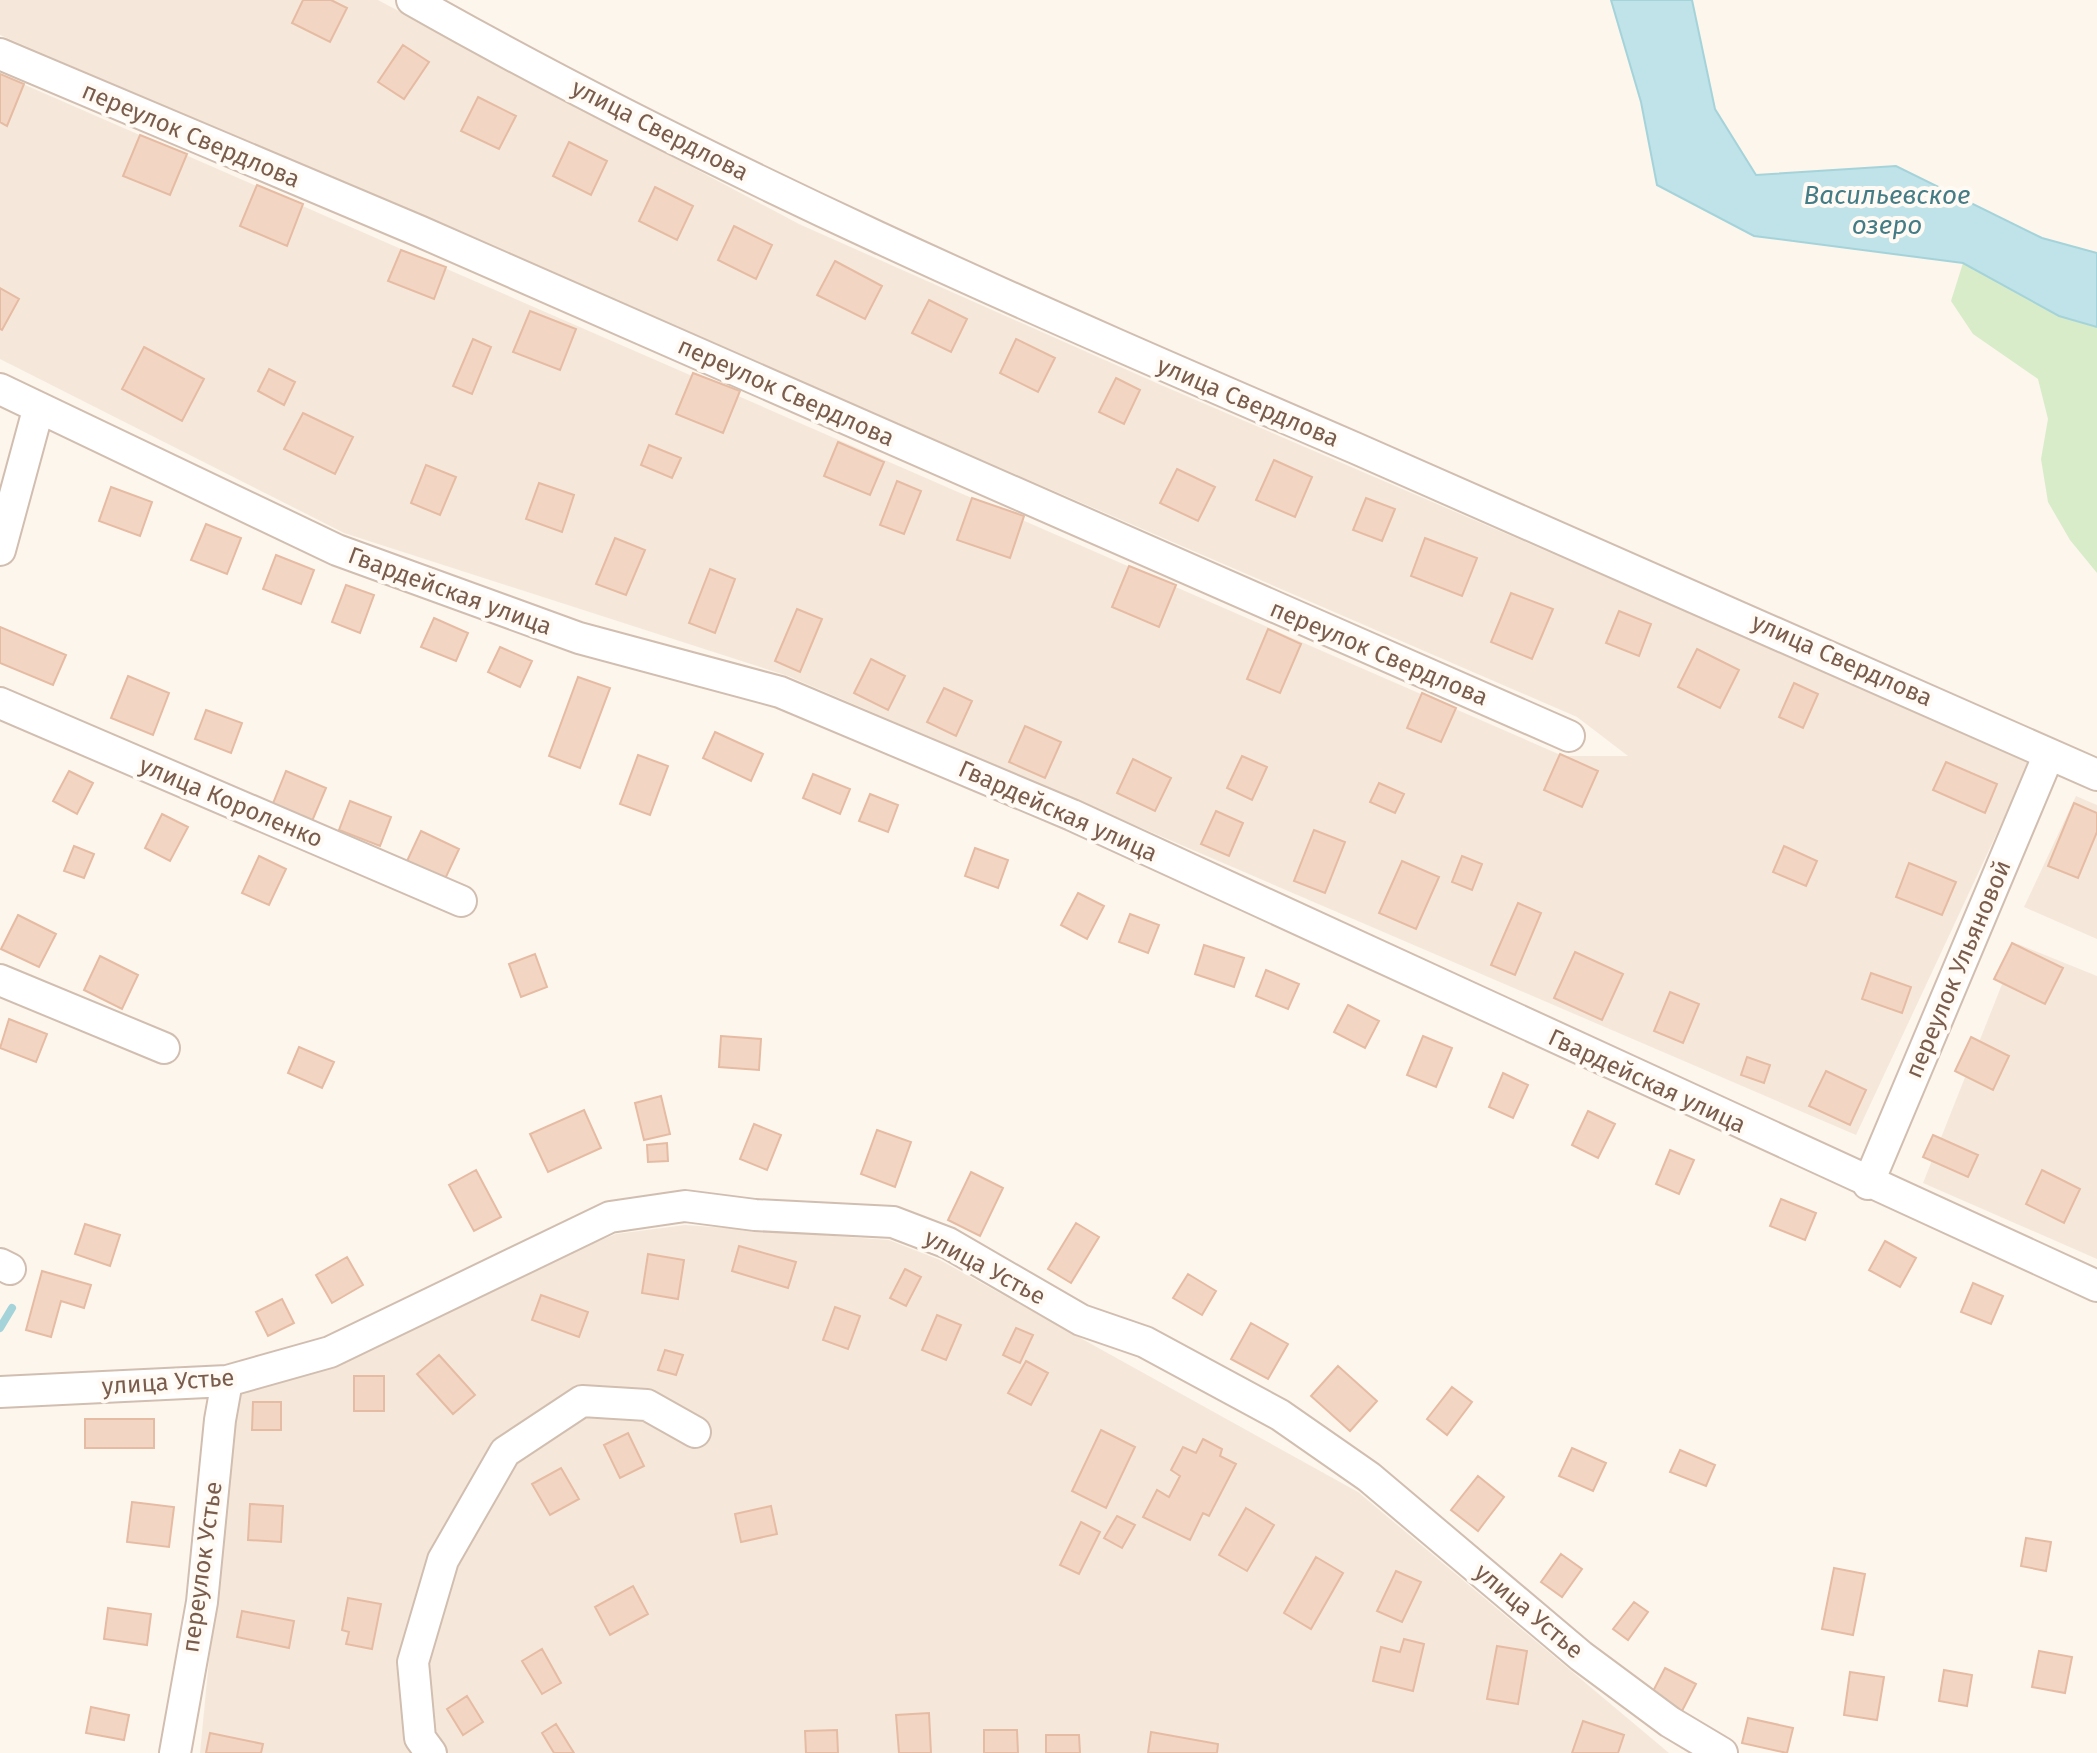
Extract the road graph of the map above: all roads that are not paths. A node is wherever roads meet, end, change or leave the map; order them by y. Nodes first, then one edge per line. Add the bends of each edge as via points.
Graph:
1 (412, 0) edge
2 (0, 54) edge
3 (0, 389) edge
4 (38, 410) junction
5 (0, 550) edge
6 (0, 703) edge
7 (1569, 736) dead end
8 (2049, 754) junction
9 (2097, 775) edge
10 (461, 901) dead end
11 (0, 980) edge
12 (164, 1048) dead end
13 (1868, 1184) junction
14 (2097, 1286) edge
15 (227, 1381) junction
16 (0, 1392) edge
17 (695, 1432) dead end
18 (175, 1753) edge
19 (431, 1753) edge
20 (1722, 1753) edge

1 - 8 street, улица Свердлова via 823,213
2 - 7 street, переулок Свердлова via 448,243
3 - 4 street, Гвардейская улица
4 - 5 street
4 - 13 street, Гвардейская улица via 337,550 579,638 780,692 1035,799
6 - 10 street, улица Короленко
8 - 9 street, улица Свердлова
8 - 13 street, переулок Ульяновой
11 - 12 street
13 - 14 street, Гвардейская улица
15 - 16 street, улица Устье
15 - 18 street, переулок Устье via 202,1602
15 - 20 street, улица Устье via 330,1352 610,1217 685,1206 893,1222 948,1243 1081,1320 1145,1342 1280,1415 1369,1477 1581,1656
17 - 19 street via 647,1405 582,1401 505,1452 443,1560 413,1662 420,1738

